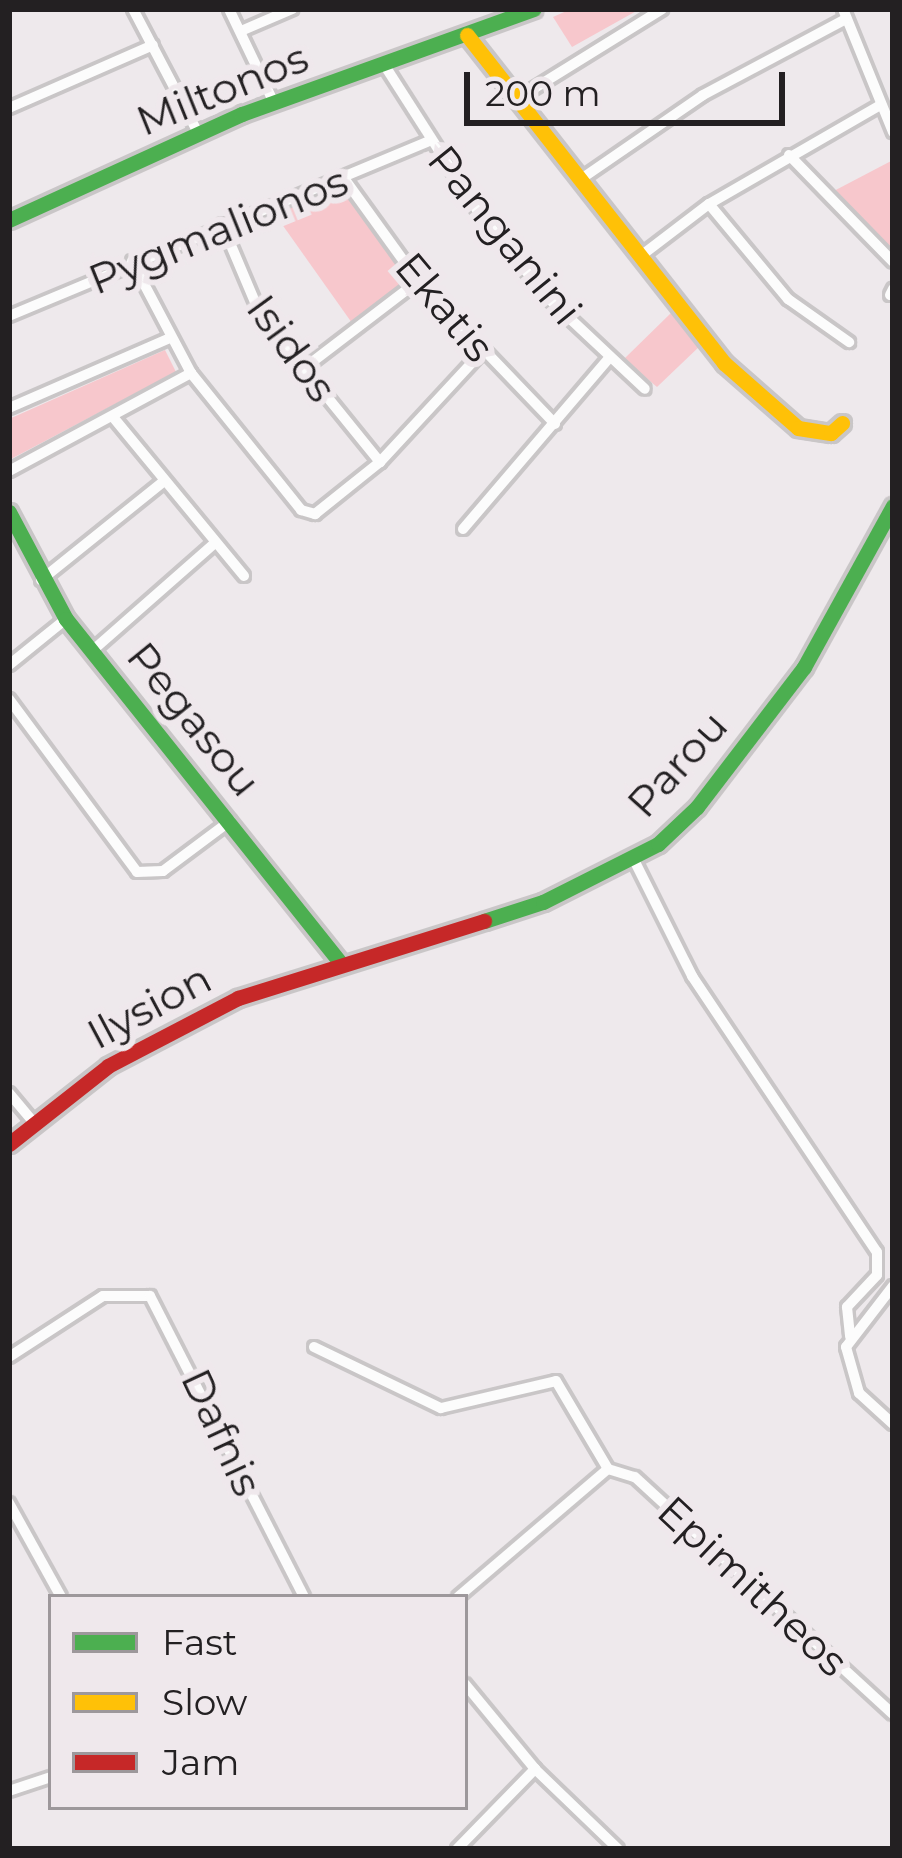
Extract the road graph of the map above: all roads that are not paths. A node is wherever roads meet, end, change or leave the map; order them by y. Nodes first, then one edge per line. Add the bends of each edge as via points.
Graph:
1 (134, 9) edge
2 (229, 9) edge
3 (292, 9) edge
4 (534, 9) edge
5 (662, 9) edge
6 (843, 15) edge
7 (241, 32) junction
8 (466, 35) junction
9 (153, 45) junction
10 (385, 65) junction
11 (517, 99) junction
12 (274, 103) junction
13 (879, 106) junction
14 (9, 108) edge
15 (893, 132) edge
16 (198, 133) junction
17 (427, 142) junction
18 (789, 155) junction
19 (581, 179) junction
20 (346, 181) junction
21 (709, 205) junction
22 (9, 220) edge
23 (222, 224) junction
24 (642, 255) junction
25 (132, 261) junction
26 (893, 262) edge
27 (418, 281) junction
28 (9, 316) edge
29 (168, 339) junction
30 (849, 342) dead end
31 (481, 354) junction
32 (609, 358) junction
33 (303, 369) junction
34 (191, 373) junction
35 (645, 389) dead end
36 (9, 408) edge
37 (113, 417) junction
38 (842, 423) dead end
39 (555, 424) junction
40 (380, 461) junction
41 (9, 471) edge
42 (164, 482) junction
43 (893, 506) edge
44 (9, 512) edge
45 (463, 529) dead end
46 (214, 544) junction
47 (244, 576) dead end
48 (41, 580) junction
49 (66, 620) junction
50 (92, 651) junction
51 (9, 665) edge
52 (9, 699) edge
53 (231, 820) junction
54 (634, 860) junction
55 (340, 962) junction
56 (9, 1093) edge
57 (34, 1123) junction
58 (9, 1144) edge
59 (893, 1286) edge
60 (850, 1337) junction
61 (314, 1347) dead end
62 (9, 1357) edge
63 (893, 1424) edge
64 (608, 1469) junction
65 (9, 1503) edge
66 (59, 1594) edge
67 (303, 1594) edge
68 (462, 1594) edge
69 (468, 1688) edge
70 (893, 1714) edge
71 (535, 1769) junction
72 (48, 1779) edge
73 (9, 1791) edge
74 (457, 1849) edge
75 (618, 1849) edge

1 - 9 street
2 - 7 street
3 - 7 street
4 - 8 street, Miltonos
5 - 11 street
6 - 13 street
6 - 19 street via 703,94
7 - 12 street
8 - 10 street, Miltonos
8 - 11 street
9 - 14 street
9 - 16 street
10 - 12 street, Miltonos
10 - 17 street, Panganini
11 - 19 street
12 - 16 street, Miltonos
13 - 15 street
13 - 18 street
16 - 22 street, Miltonos
17 - 20 street, Pygmalionos
17 - 32 street, Panganini via 548,297
18 - 21 street
18 - 26 street
19 - 24 street
20 - 23 street, Pygmalionos
20 - 27 street, Ekatis
21 - 24 street
21 - 30 street via 788,299
23 - 25 street, Pygmalionos
23 - 33 street, Isidos via 260,314
24 - 38 street via 724,363 798,428 832,433
25 - 28 street, Pygmalionos
25 - 29 street
27 - 31 street, Ekatis
27 - 33 street
29 - 34 street
29 - 36 street
31 - 39 street, Ekatis
31 - 40 street
32 - 35 street, Panganini
32 - 39 street
33 - 40 street, Isidos
34 - 37 street
34 - 40 street via 301,510 315,514
37 - 41 street
37 - 42 street
39 - 45 street
42 - 46 street
42 - 48 street
43 - 54 street, Parou via 804,667 697,808
44 - 48 street, Pegasou
46 - 47 street
46 - 50 street
48 - 49 street, Pegasou
49 - 50 street, Pegasou
49 - 51 street
50 - 53 street, Pegasou
52 - 53 street via 137,872 163,871
53 - 55 street, Pegasou
54 - 55 street, Parou via 543,902
54 - 60 street via 692,976 877,1252 878,1275 847,1307
55 - 57 street, Ilysion via 189,1021 108,1066
56 - 57 street
57 - 58 street, Ilysion
59 - 60 street
60 - 63 street via 848,1372
61 - 64 street via 440,1408 556,1381
62 - 67 street, Dafnis via 121,1290 150,1296
64 - 68 street
64 - 70 street, Epimitheos via 635,1477
65 - 66 street
69 - 71 street
71 - 74 street
71 - 75 street
72 - 73 street

